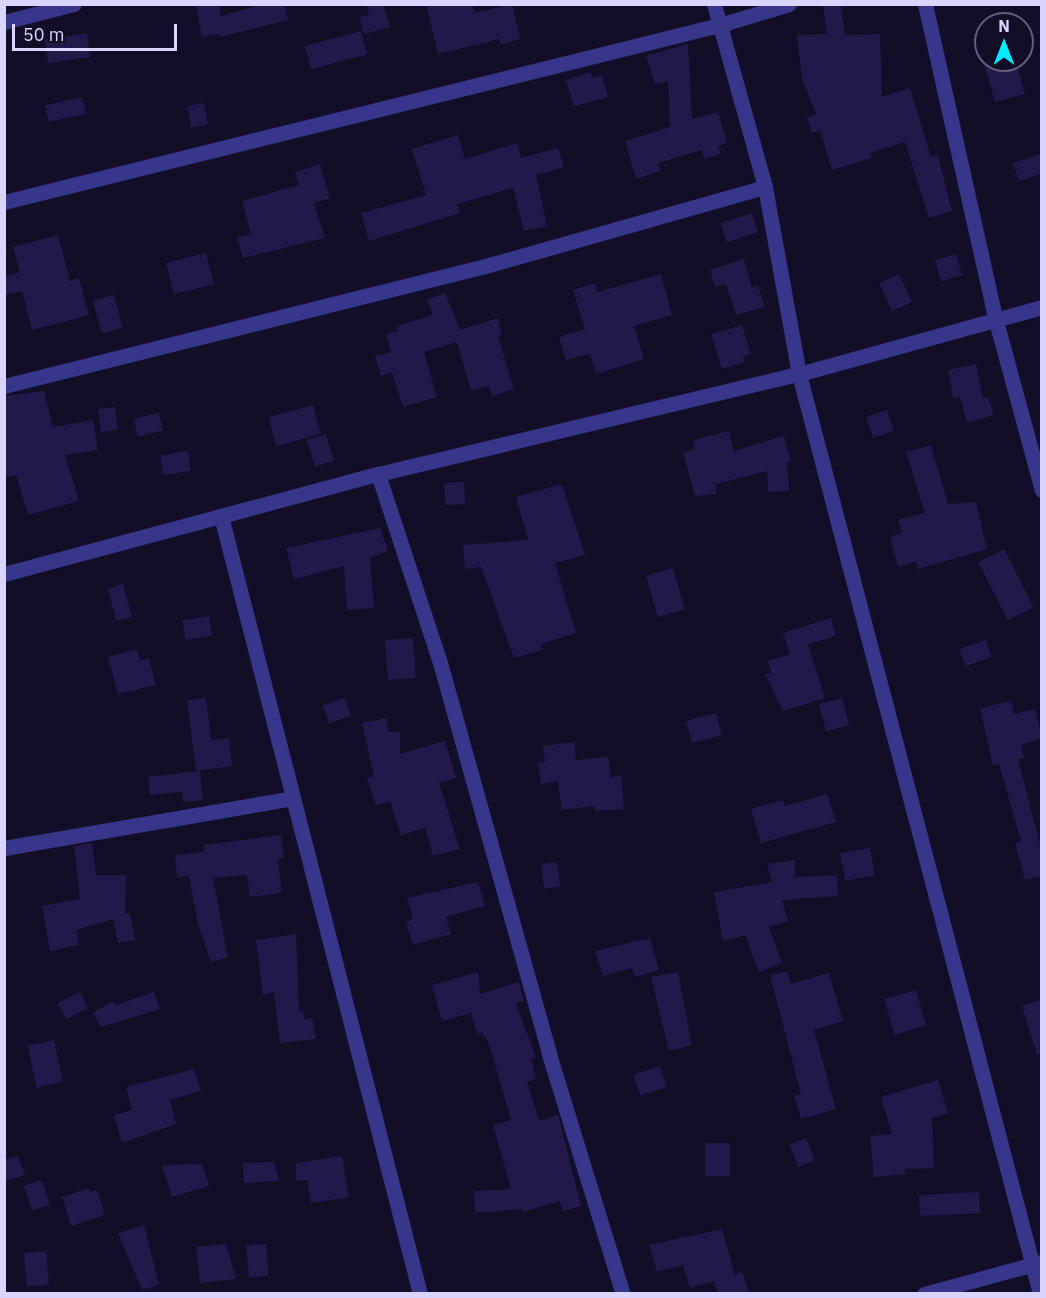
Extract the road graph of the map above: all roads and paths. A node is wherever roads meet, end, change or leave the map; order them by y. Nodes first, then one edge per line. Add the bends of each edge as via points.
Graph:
1 (74, 4) edge
2 (714, 4) edge
3 (789, 4) edge
4 (924, 4) edge
5 (4, 22) edge
6 (720, 25) junction
7 (765, 187) junction
8 (4, 202) edge
9 (1041, 307) edge
10 (996, 321) junction
11 (799, 374) junction
12 (4, 386) edge
13 (378, 474) junction
14 (1041, 490) edge
15 (221, 516) junction
16 (4, 574) edge
17 (293, 798) junction
18 (4, 848) edge
19 (1037, 1263) edge
20 (420, 1293) edge
21 (623, 1293) edge
22 (924, 1293) edge
23 (1040, 1293) edge

1 - 5 street
2 - 6 street
3 - 6 street
4 - 10 street
6 - 7 street
6 - 8 street
7 - 11 street
7 - 12 street via 489,265
9 - 10 street
10 - 11 street
10 - 14 street
11 - 13 street
11 - 19 street
13 - 15 street
13 - 21 street via 439,659 549,1054
15 - 16 street
15 - 17 street
17 - 18 street
17 - 20 street
19 - 22 street
19 - 23 street

